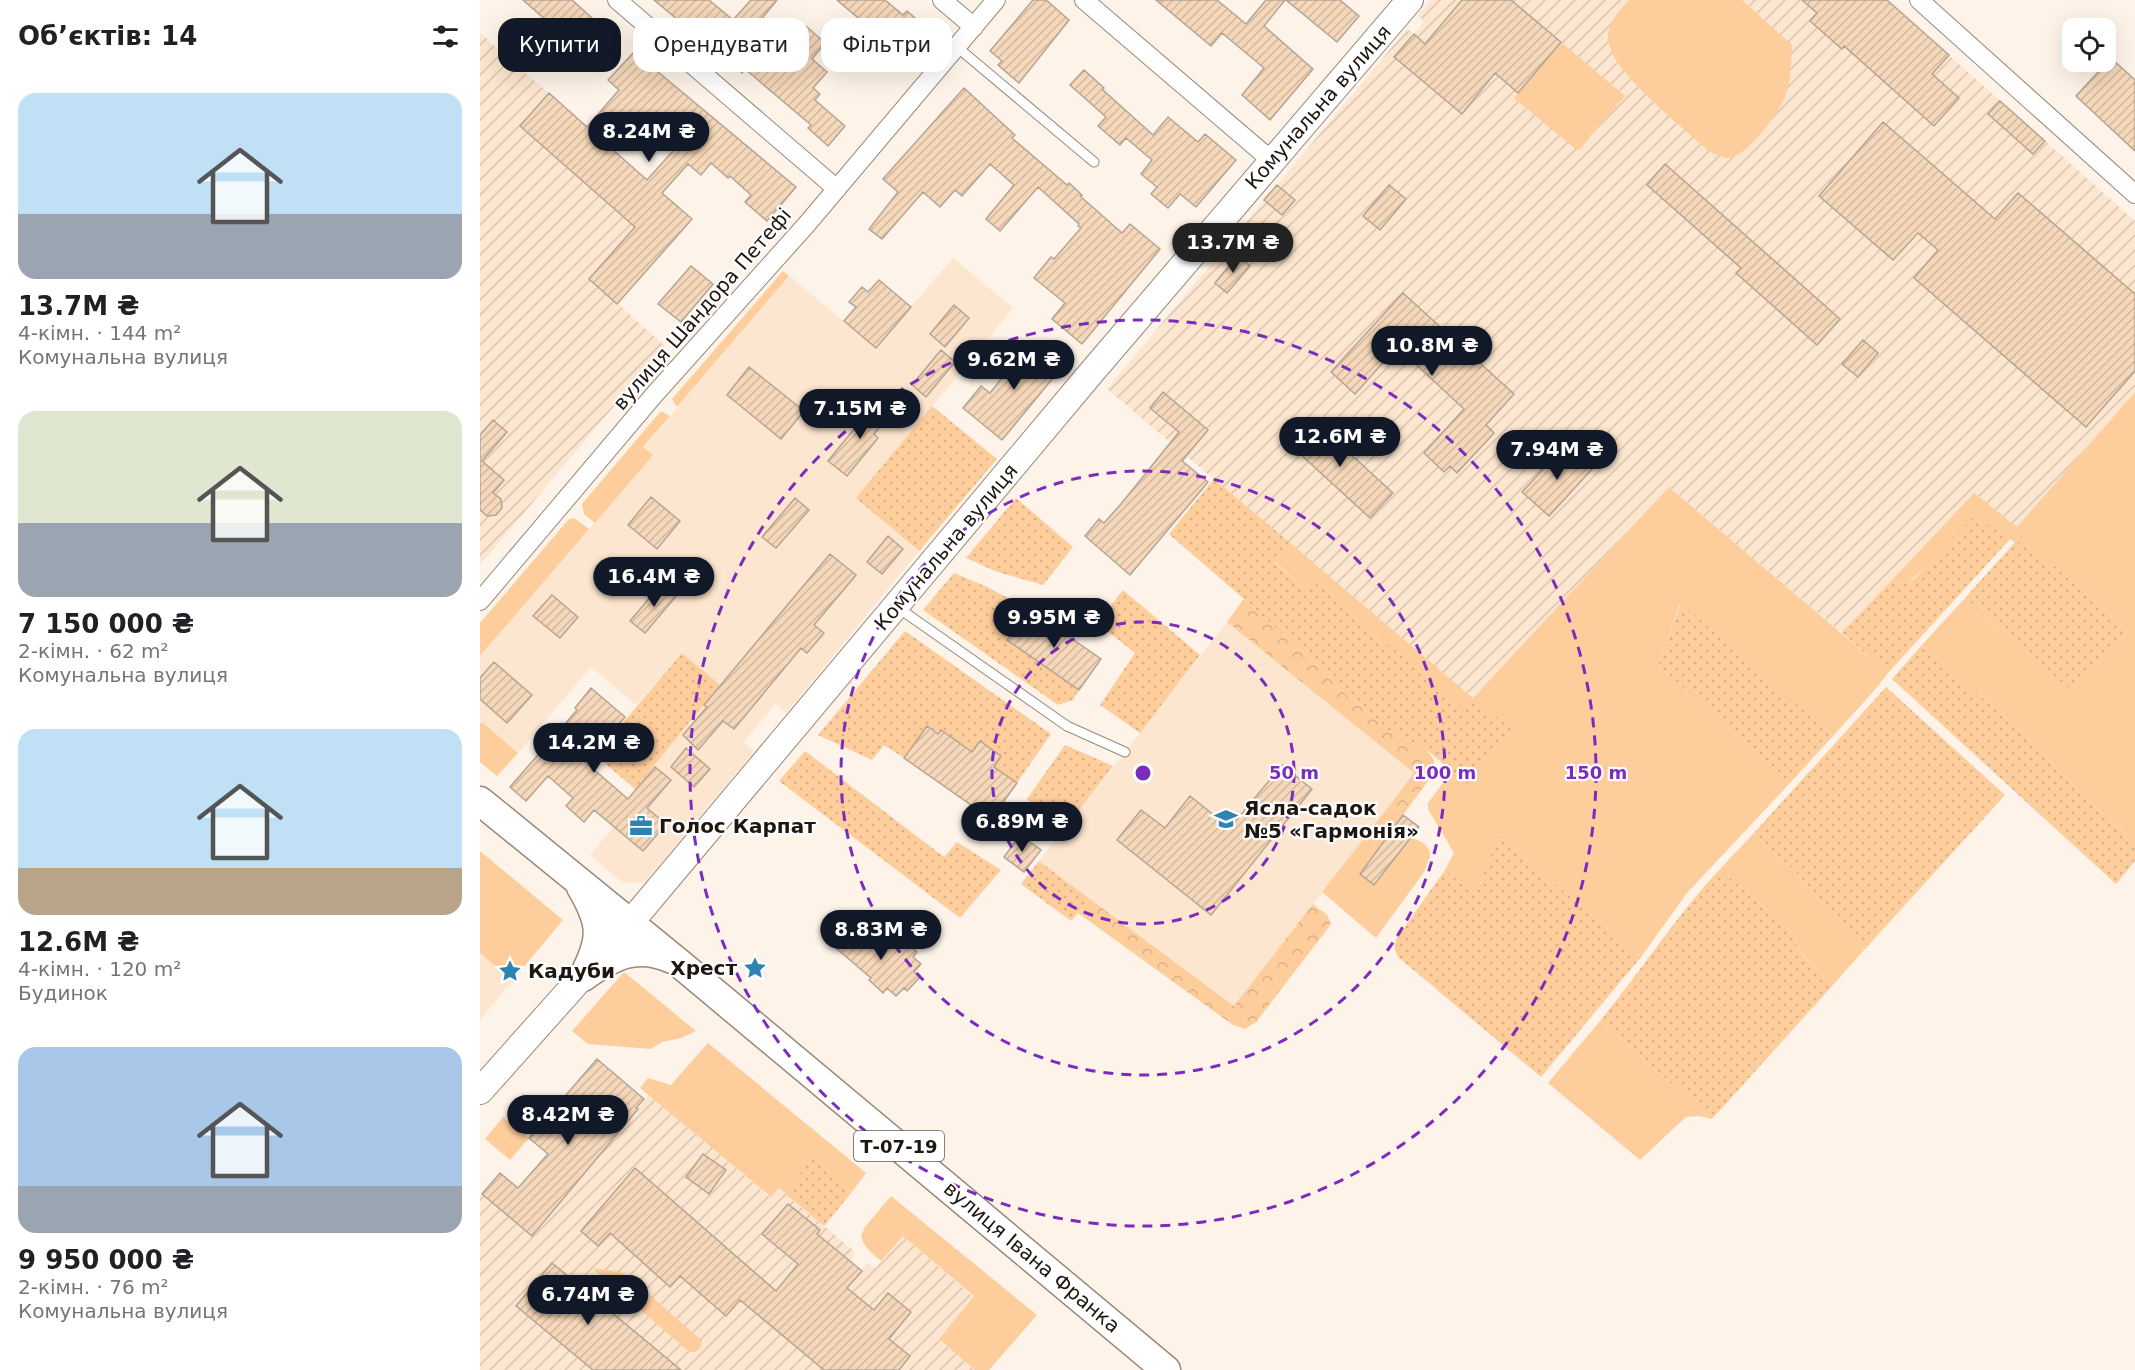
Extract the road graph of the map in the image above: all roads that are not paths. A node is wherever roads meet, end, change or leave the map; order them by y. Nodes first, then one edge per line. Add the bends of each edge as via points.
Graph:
1 (617, 0) edge
2 (942, 0) edge
3 (996, 0) edge
4 (1083, 0) edge
5 (1410, 0) edge
6 (1919, 0) edge
7 (974, 27) junction
8 (957, 47) junction
9 (1272, 161) junction
10 (1094, 162) dead end
11 (837, 189) junction
12 (2135, 194) edge
13 (480, 601) edge
14 (896, 606) junction
15 (1125, 752) dead end
16 (480, 801) edge
17 (576, 879) junction
18 (630, 923) junction
19 (679, 963) junction
20 (583, 977) junction
21 (480, 1091) edge
22 (1167, 1370) edge

1 - 11 street
2 - 7 street
3 - 7 street, вулиця Шандора Петефі
4 - 9 street
5 - 9 main road, Комунальна вулиця
6 - 12 street
7 - 8 street, вулиця Шандора Петефі
8 - 10 lane
8 - 11 street, вулиця Шандора Петефі
9 - 14 main road, Комунальна вулиця
11 - 13 street, вулиця Шандора Петефі via 654,395
14 - 15 lane via 1067,726
14 - 18 main road, Комунальна вулиця
16 - 17 main road, вулиця Івана Франка / Т-07-19
17 - 18 main road, вулиця Івана Франка / Т-07-19
17 - 20 main road via 596,916 598,930 593,958
18 - 19 main road, вулиця Івана Франка / Т-07-19
18 - 20 main road, Комунальна вулиця
19 - 20 main road via 639,951 613,958
19 - 22 main road, вулиця Івана Франка / Т-07-19
20 - 21 main road, Комунальна вулиця

